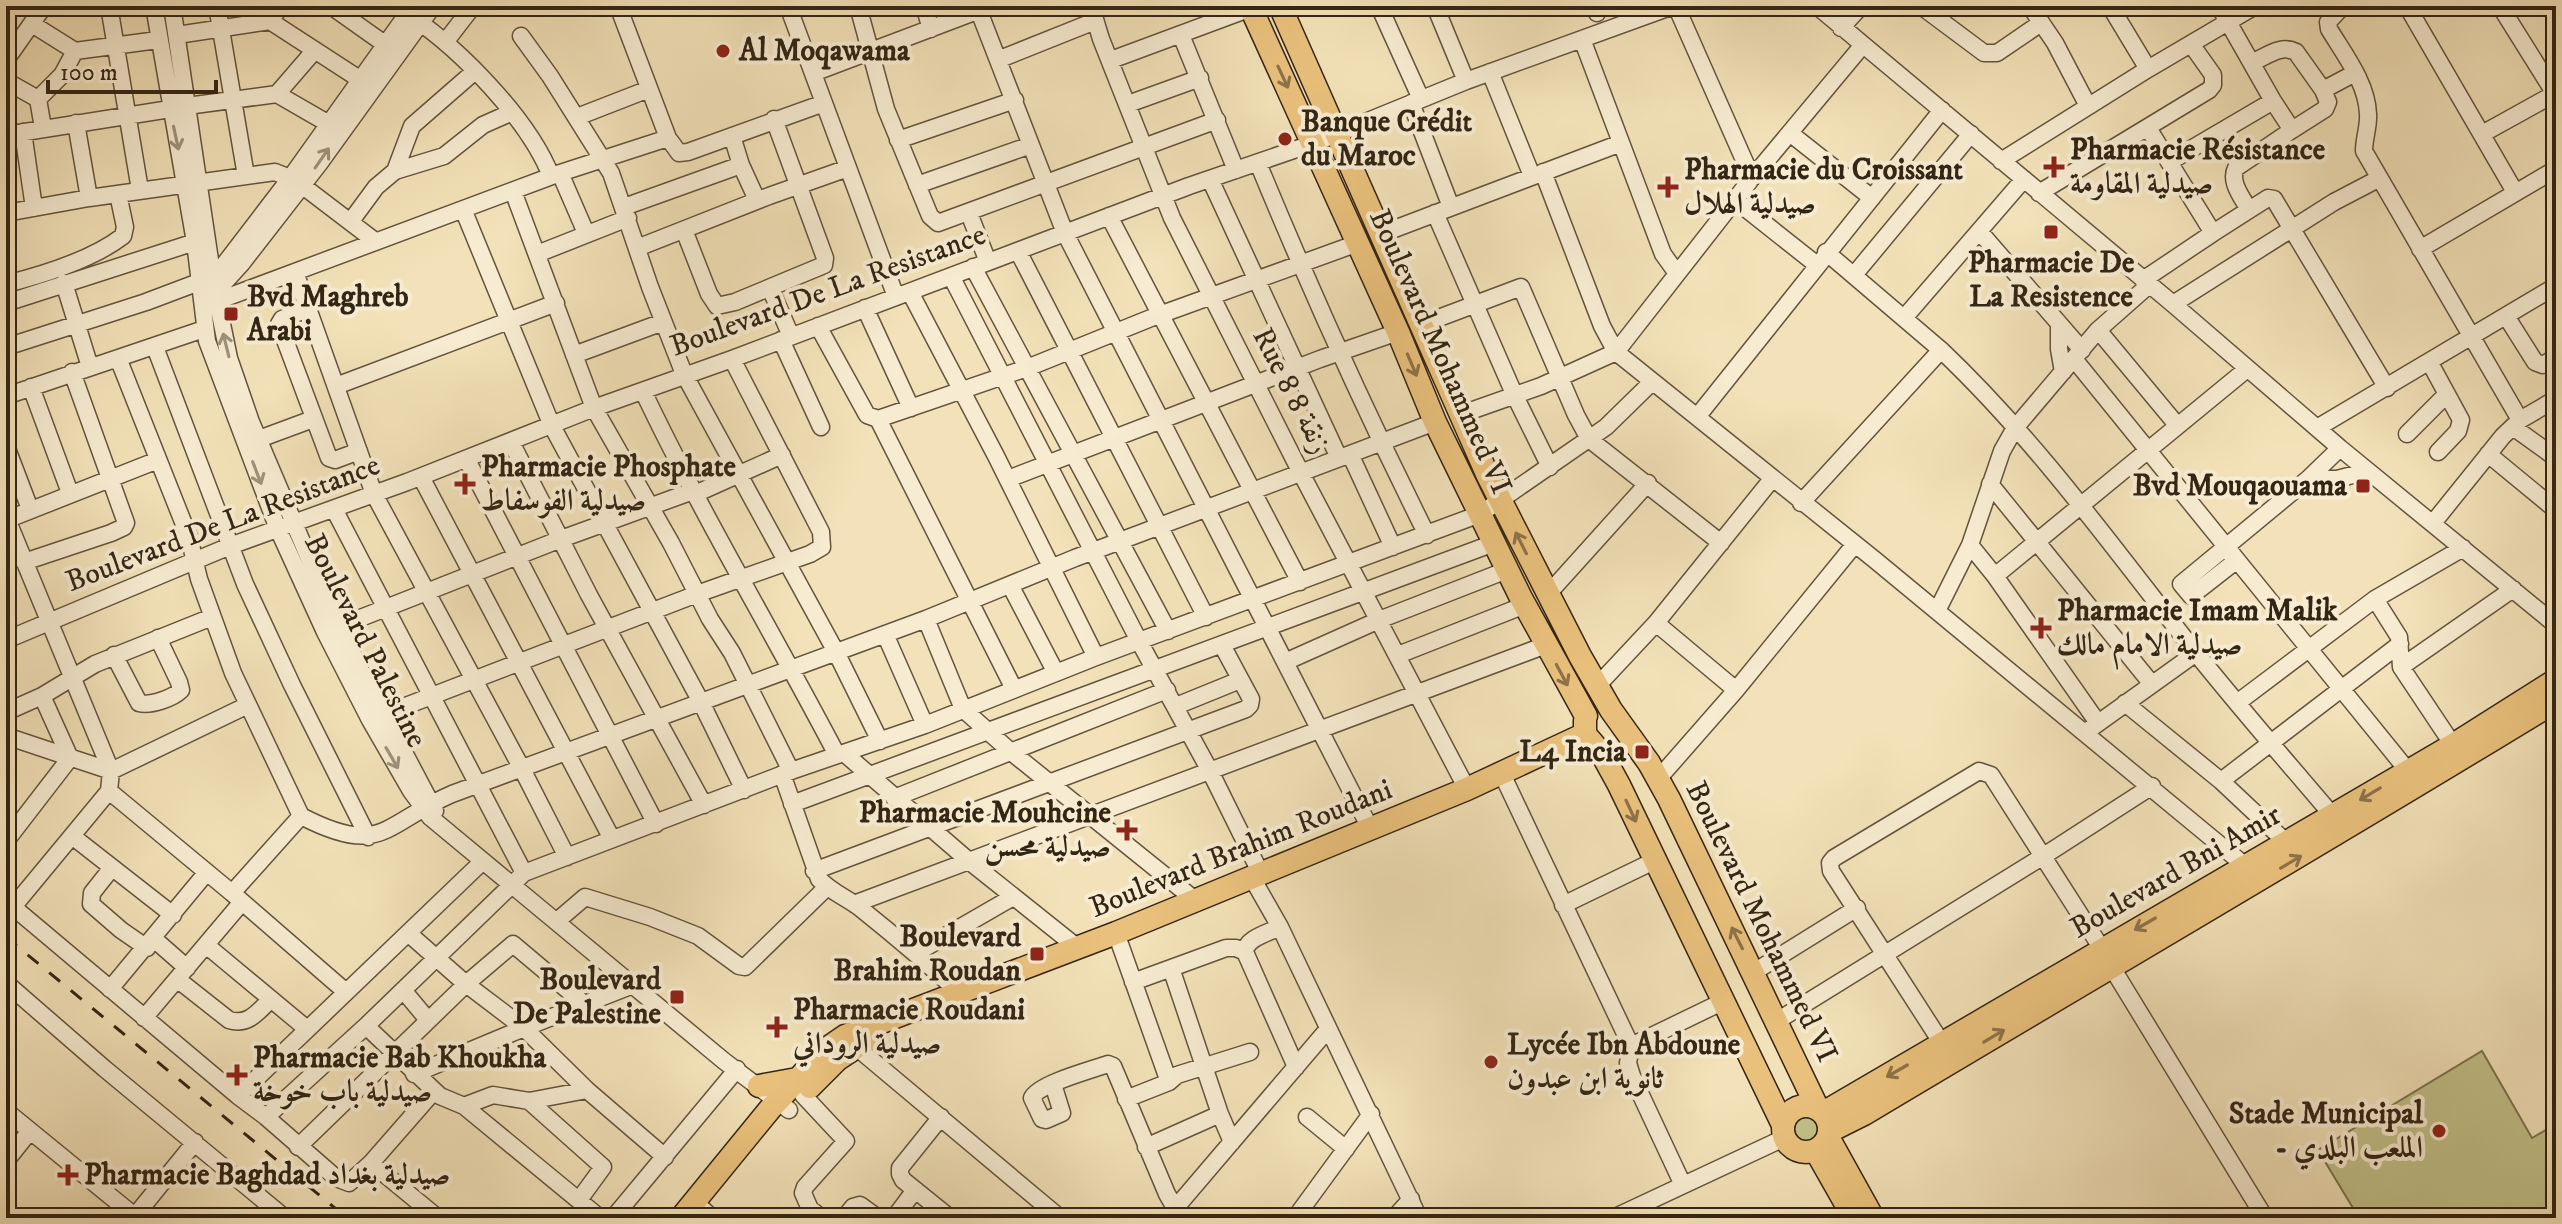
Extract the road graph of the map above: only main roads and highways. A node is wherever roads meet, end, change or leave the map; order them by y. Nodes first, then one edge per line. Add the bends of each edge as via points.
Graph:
1 (1280, 6) edge
2 (1251, 7) edge
3 (2556, 680) edge
4 (2556, 701) edge
5 (1616, 716) junction
6 (1588, 731) junction
7 (2254, 873) junction
8 (2107, 958) junction
9 (779, 1099) junction
10 (1823, 1128) junction
11 (1783, 1131) junction
12 (695, 1213) edge
13 (1854, 1218) edge
14 (1873, 1218) edge

5 -> 1 main road, Boulevard Mohammed VI via 1459,415
2 -> 6 main road, Boulevard Mohammed VI via 1435,422
3 -> 7 main road, Boulevard Bni Amir via 2287,843
7 -> 4 main road, Boulevard Bni Amir
5 - 6 main road via 1600,708
5 - 6 main road via 1616,739 1606,744
10 -> 5 main road, Boulevard Mohammed VI via 1754,972 1658,779
6 - 9 main road, Boulevard Brahim Roudani via 1467,789 826,1049
6 -> 11 main road, Boulevard Mohammed VI via 1619,785
7 - 8 main road, Boulevard Bni Amir
8 -> 10 main road, Boulevard Bni Amir via 1943,1045
10 -> 8 main road, Boulevard Bni Amir via 1864,1114
9 - 12 main road, Boulevard Brahim Roudani
9 - 12 main road, Boulevard Brahim Roudani
10 - 11 main road via 1807,1153 1797,1152
10 - 11 main road via 1806,1106 1793,1109
10 - 13 main road, Boulevard Mohammed VI
10 - 14 main road, Boulevard Mohammed VI

